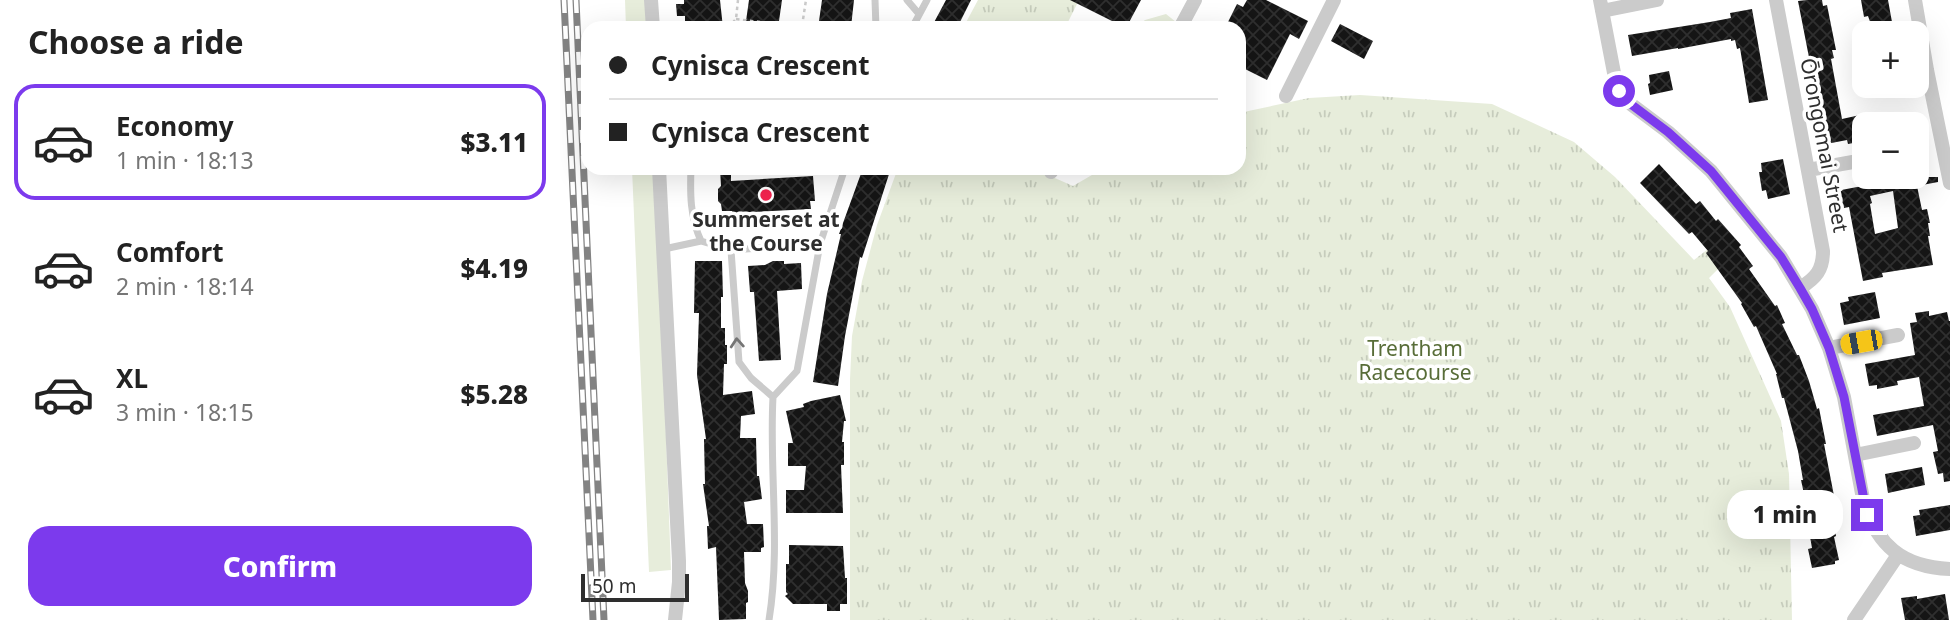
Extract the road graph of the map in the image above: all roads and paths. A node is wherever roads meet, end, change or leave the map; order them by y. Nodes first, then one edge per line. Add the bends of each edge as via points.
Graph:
1 (651, 0) edge
2 (738, 0) edge
3 (806, 0) edge
4 (875, 0) edge
5 (907, 0) edge
6 (927, 0) edge
7 (1195, 0) edge
8 (1334, 0) edge
9 (1657, 0) edge
10 (1776, 0) edge
11 (1915, 0) edge
12 (1601, 5) edge
13 (919, 14) junction
14 (736, 19) joint
15 (652, 21) edge
16 (752, 21) edge
17 (803, 21) edge
18 (876, 21) edge
19 (916, 21) edge
20 (1184, 21) edge
21 (1286, 96) dead end
22 (1943, 107) edge
23 (1852, 162) edge
24 (1808, 170) junction
25 (659, 175) edge
26 (691, 175) edge
27 (840, 175) edge
28 (1950, 183) edge
29 (701, 241) junction
30 (820, 244) junction
31 (663, 249) junction
32 (731, 250) junction
33 (1800, 288) junction
34 (1898, 335) dead end
35 (1829, 348) junction
36 (773, 397) junction
37 (1914, 443) dead end
38 (1855, 455) junction
39 (1898, 555) junction
40 (1950, 569) edge
41 (675, 620) edge
42 (769, 620) edge
43 (1854, 620) edge

1 - 15 street
2 - 14 path
3 - 17 path
4 - 18 lane
5 - 13 lane
6 - 13 lane
7 - 20 street
8 - 21 street
9 - 12 street
10 - 24 street, Ōrongomai Street
11 - 22 street
12 - 33 street via 1615,78 1624,99 1711,171 1781,257
13 - 19 lane
14 - 16 path
22 - 28 street
23 - 24 street
24 - 33 street, Ōrongomai Street via 1824,251 1817,275
25 - 31 street
26 - 29 lane via 693,224
27 - 30 lane
29 - 31 lane
29 - 32 lane
30 - 32 lane
30 - 36 lane via 797,371
31 - 41 street via 679,561
36 -> 32 lane via 738,362
33 - 35 street
34 - 35 street
35 - 38 street
36 - 42 lane via 775,528
37 - 38 street
38 - 39 street via 1867,515 1881,539
39 - 40 street
39 - 43 street

